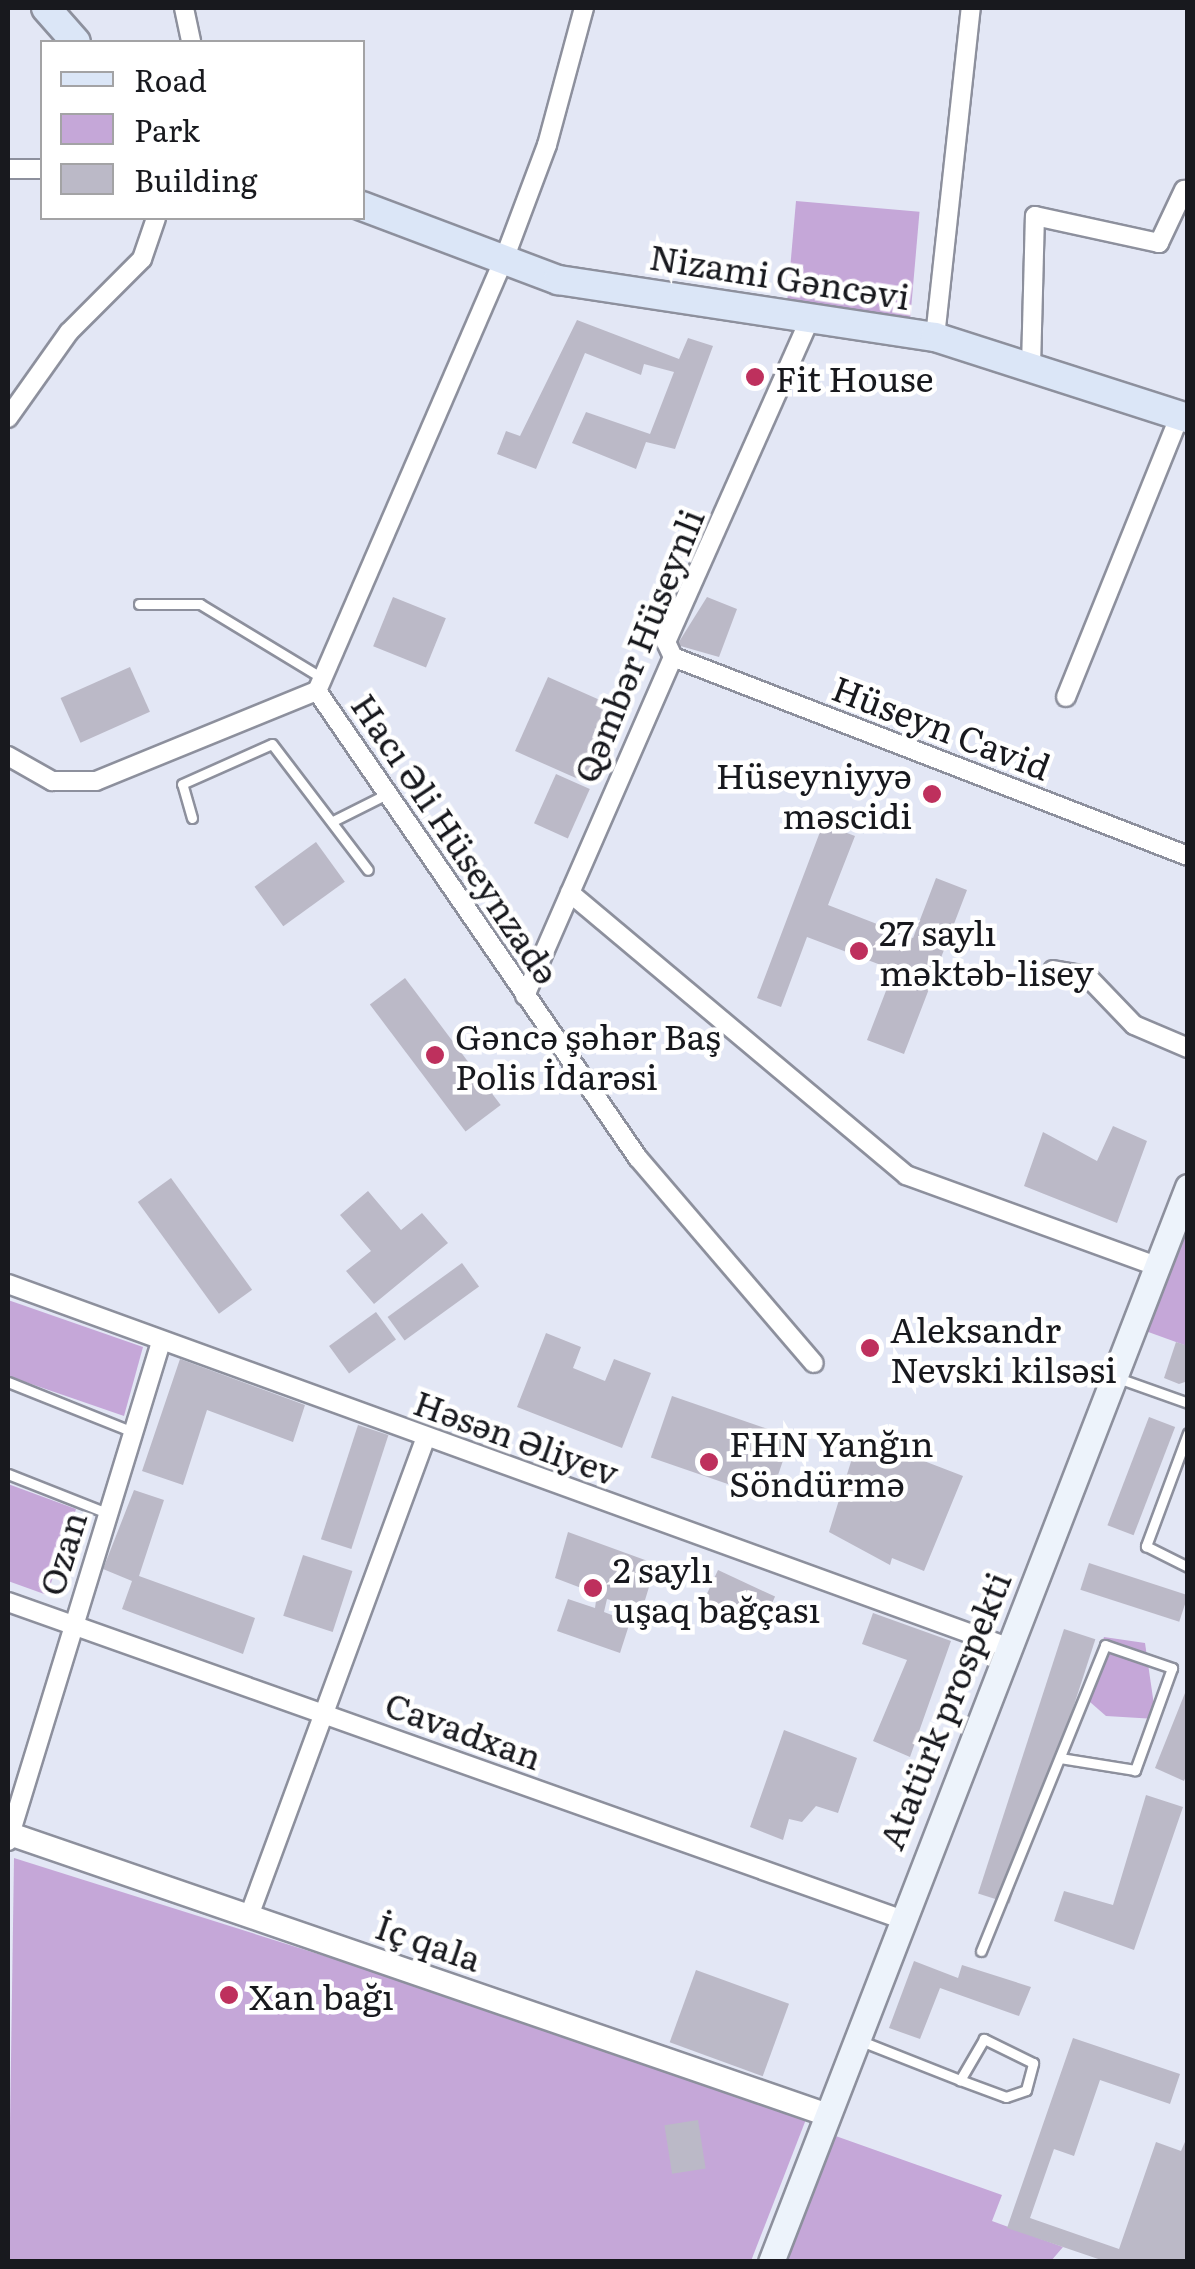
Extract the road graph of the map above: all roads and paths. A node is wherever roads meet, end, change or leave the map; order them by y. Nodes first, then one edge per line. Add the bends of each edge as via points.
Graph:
1 (46, 8) edge
2 (184, 8) edge
3 (584, 8) edge
4 (970, 8) edge
5 (74, 40) edge
6 (191, 40) edge
7 (8, 169) edge
8 (40, 169) edge
9 (1184, 190) dead end
10 (365, 207) edge
11 (155, 220) edge
12 (503, 262) junction
13 (810, 318) junction
14 (935, 337) junction
15 (1031, 367) junction
16 (1184, 416) edge
17 (8, 418) edge
18 (139, 604) dead end
19 (673, 657) junction
20 (320, 685) junction
21 (1066, 697) dead end
22 (8, 756) edge
23 (387, 794) junction
24 (192, 818) dead end
25 (335, 820) junction
26 (1188, 856) edge
27 (368, 870) dead end
28 (570, 893) junction
29 (1053, 970) dead end
30 (526, 996) junction
31 (1188, 1048) edge
32 (1188, 1187) edge
33 (1156, 1266) junction
34 (8, 1284) edge
35 (161, 1342) junction
36 (814, 1362) dead end
37 (1112, 1376) junction
38 (8, 1382) edge
39 (1188, 1403) edge
40 (133, 1432) junction
41 (1188, 1433) edge
42 (426, 1437) junction
43 (8, 1474) edge
44 (108, 1513) junction
45 (1188, 1567) edge
46 (8, 1602) edge
47 (73, 1625) junction
48 (1006, 1646) junction
49 (326, 1715) junction
50 (1060, 1758) junction
51 (8, 1838) edge
52 (249, 1916) junction
53 (898, 1918) junction
54 (981, 1951) dead end
55 (854, 2038) junction
56 (960, 2080) junction
57 (826, 2114) junction
58 (771, 2262) edge

1 - 5 main road
2 - 6 street
3 - 12 street, Hacı Əli Hüseynzadə
4 - 14 street
7 - 8 street
9 - 15 street via 1159,243 1035,216
10 - 12 main road, Nizami Gəncəvi
11 - 17 street via 142,259 70,332
12 - 13 main road, Nizami Gəncəvi via 558,280
12 - 20 street, Hacı Əli Hüseynzadə
13 - 14 main road, Nizami Gəncəvi
13 - 19 street, Qəmbər Hüseynli via 666,642
14 - 15 main road, Nizami Gəncəvi
15 - 16 main road, Nizami Gəncəvi
16 - 21 street
18 - 20 lane via 200,604
19 - 26 street, Hüseyn Cavid
19 - 28 street, Qəmbər Hüseynli
20 - 22 street via 96,781 52,781
20 - 23 street, Hacı Əli Hüseynzadə
23 - 25 lane
23 - 30 street, Hacı Əli Hüseynzadə
24 - 25 lane via 182,784 272,744
25 - 27 lane
28 - 30 street, Qəmbər Hüseynli
28 - 33 street via 856,1143 906,1175
29 - 31 street via 1087,976 1134,1025
30 - 36 street, Hacı Əli Hüseynzadə via 638,1158
32 - 33 main road, Atatürk prospekti
33 - 37 main road, Atatürk prospekti
34 - 35 street, Həsən Əliyev
35 - 40 street, Ozan
35 - 42 street, Həsən Əliyev
37 - 39 lane
37 - 48 main road, Atatürk prospekti
38 - 40 lane
40 - 44 street, Ozan
41 - 45 lane via 1146,1546
42 - 48 street, Həsən Əliyev
42 - 49 street
43 - 44 lane
44 - 47 street, Ozan
46 - 47 street, Cavadxan
47 - 49 street, Cavadxan
47 - 51 street, Ozan
48 - 53 main road, Atatürk prospekti
49 - 52 street
49 - 53 street, Cavadxan
50 - 50 lane via 1105,1644 1172,1668 1135,1770 1106,1772
50 - 54 lane
51 - 52 street, İç qala
52 - 57 street, İç qala
53 - 55 main road, Atatürk prospekti
55 - 56 lane
55 - 57 main road, Atatürk prospekti
56 - 56 lane via 1019,2095 1033,2062 984,2039
57 - 58 main road, Atatürk prospekti

